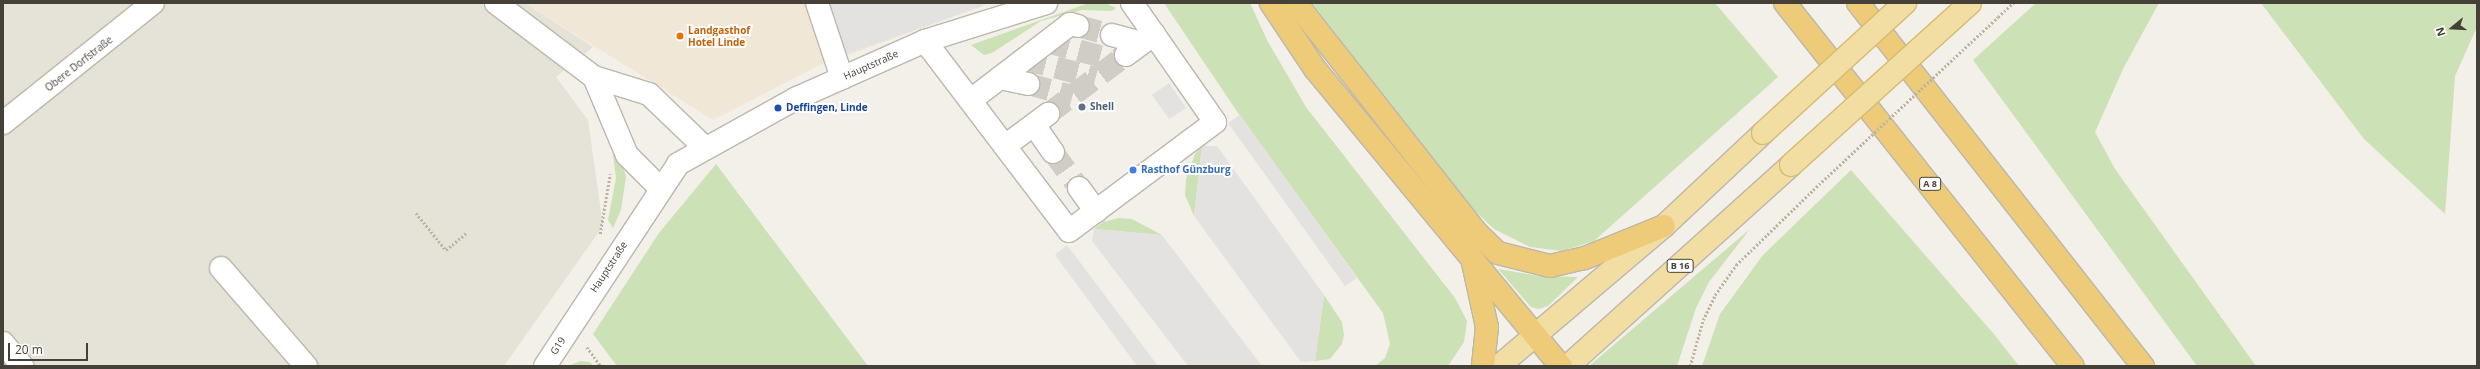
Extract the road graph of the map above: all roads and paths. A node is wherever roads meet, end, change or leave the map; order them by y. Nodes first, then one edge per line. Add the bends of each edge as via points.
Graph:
1 (153, 3) edge
2 (496, 3) edge
3 (817, 3) edge
4 (1046, 3) edge
5 (1132, 3) edge
6 (1272, 3) edge
7 (1296, 3) edge
8 (1785, 3) edge
9 (1858, 3) edge
10 (1905, 3) edge
11 (1970, 3) edge
12 (2013, 3) edge
13 (996, 11) edge
14 (1078, 26) tunnel mouth
15 (1112, 35) tunnel mouth
16 (925, 42) junction
17 (1141, 44) junction
18 (594, 77) junction
19 (842, 78) junction
20 (1000, 78) junction
21 (1028, 84) tunnel mouth
22 (971, 100) junction
23 (3, 124) edge
24 (1005, 146) junction
25 (704, 147) junction
26 (1053, 152) tunnel mouth
27 (609, 172) dead end
28 (660, 188) junction
29 (1079, 188) tunnel mouth
30 (1096, 211) junction
31 (416, 213) dead end
32 (1664, 226) junction
33 (466, 233) dead end
34 (598, 238) dead end
35 (1473, 260) junction
36 (221, 268) dead end
37 (572, 326) joint
38 (1536, 334) junction
39 (3, 343) edge
40 (22, 366) edge
41 (306, 366) edge
42 (545, 366) edge
43 (1482, 366) edge
44 (1499, 366) edge
45 (1561, 366) edge
46 (1568, 366) edge
47 (1690, 366) edge
48 (2073, 366) edge
49 (2143, 366) edge

1 - 23 street, Obere Dorfstraße
2 - 18 street
3 - 19 street
4 - 13 street, Hauptstraße
5 - 17 street
6 - 35 highway via 1315,69
7 - 32 highway via 1476,232 1498,253 1550,266 1586,258
8 - 48 highway, A 8
9 - 49 highway
10 - 32 main road, bridge
11 - 46 main road, B 16, bridge
12 - 47 path, bridge via 1736,265 1719,289 1703,320
13 - 16 street, Hauptstraße
14 - 20 street via 1070,24
15 - 17 street
16 - 19 street, Hauptstraße
16 - 22 street
17 - 30 street via 1215,122
18 - 25 street via 649,94
18 - 28 street via 627,155
19 - 25 street, Hauptstraße
20 - 21 street
20 - 22 street
22 - 24 street
24 - 26 street via 1041,120
24 - 30 street via 1069,231
25 - 28 street, Hauptstraße via 678,164
27 - 34 path
28 - 37 street, Hauptstraße
29 - 30 street
31 - 33 path via 446,250
32 - 38 main road
35 - 38 highway
35 - 43 highway via 1487,326
36 - 41 street
37 - 42 street, G19
38 - 44 main road
38 - 45 highway
39 - 40 street

